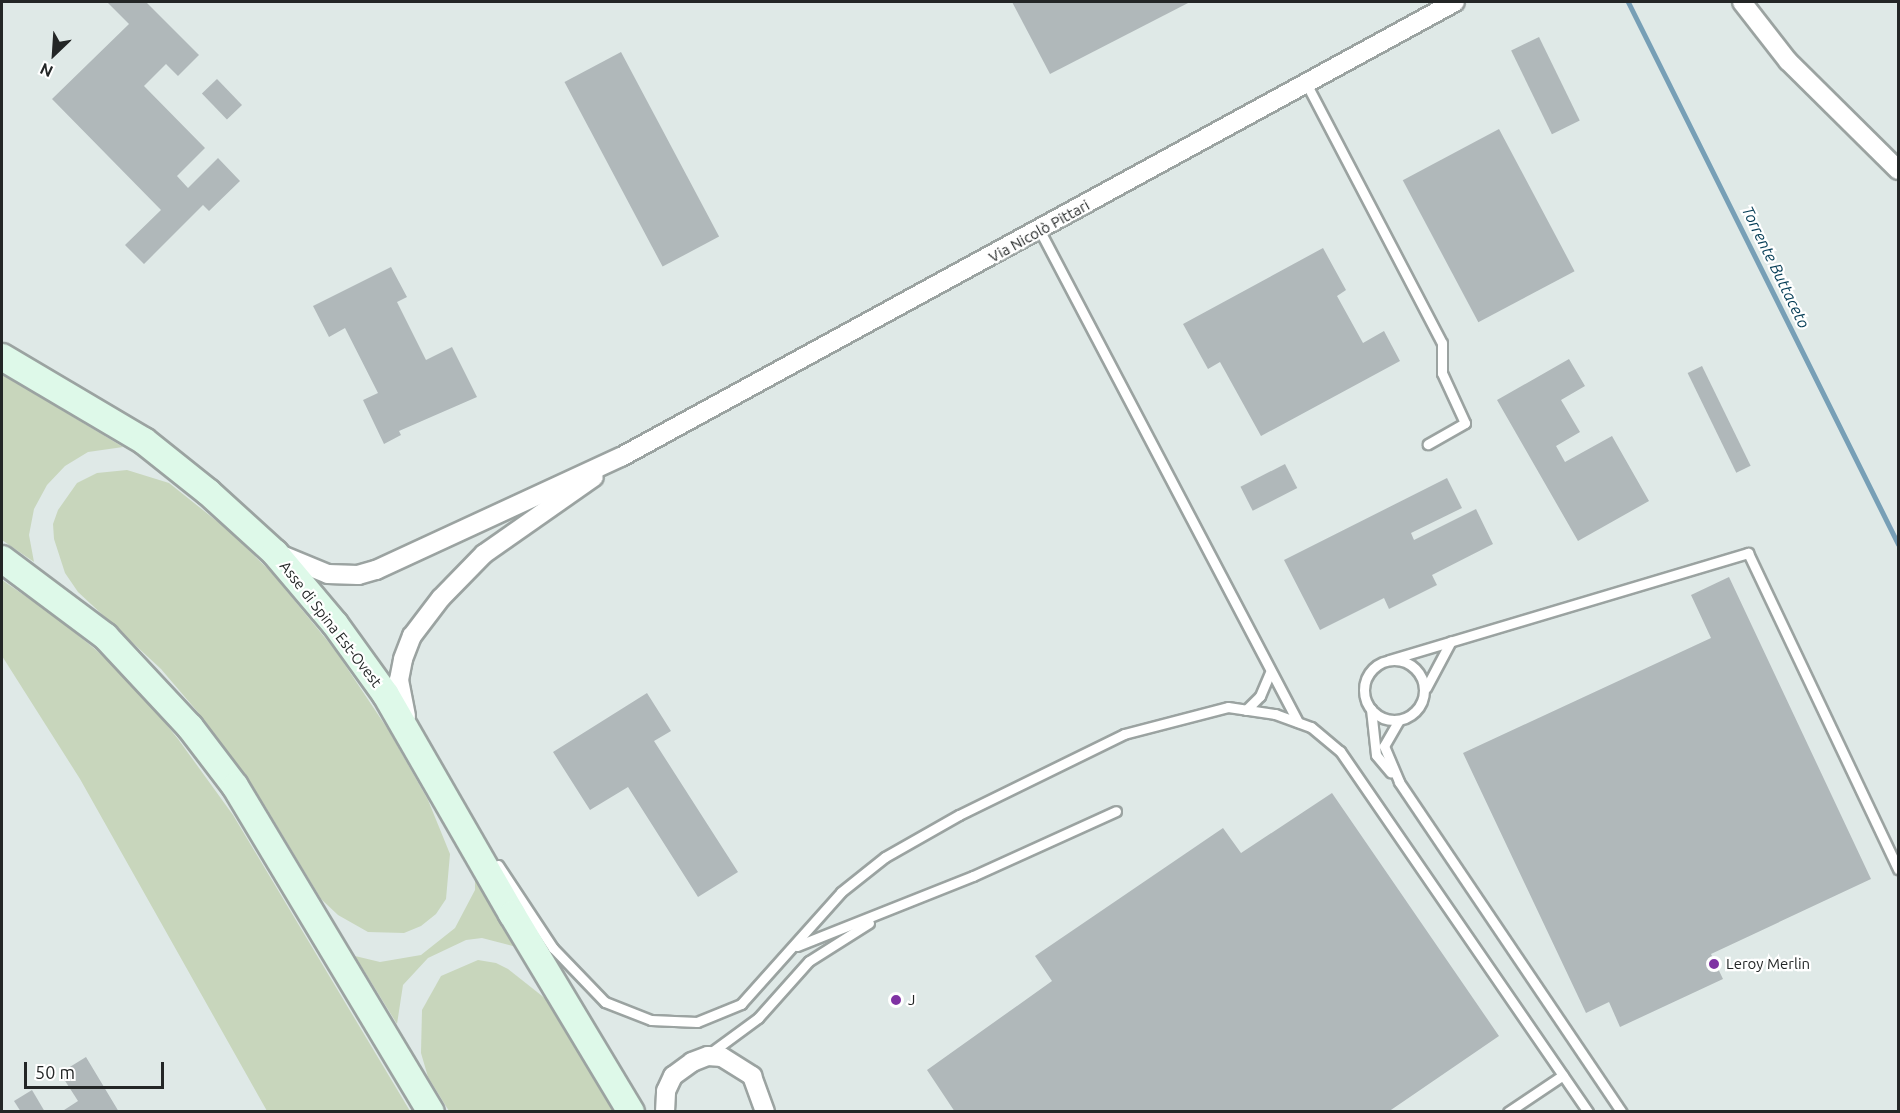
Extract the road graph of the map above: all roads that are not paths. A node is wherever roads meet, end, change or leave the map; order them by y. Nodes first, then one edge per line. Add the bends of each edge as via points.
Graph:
1 (1455, 2) edge
2 (1742, 2) edge
3 (1306, 83) junction
4 (1899, 170) edge
5 (1040, 231) junction
6 (2, 357) edge
7 (1428, 444) dead end
8 (621, 458) junction
9 (276, 553) junction
10 (2, 559) edge
11 (1451, 641) junction
12 (1389, 660) junction
13 (1270, 673) junction
14 (1425, 691) junction
15 (1371, 709) junction
16 (1246, 710) junction
17 (1398, 720) junction
18 (1298, 722) junction
19 (422, 756) junction
20 (1400, 782) junction
21 (447, 801) junction
22 (1116, 811) dead end
23 (479, 833) dead end
24 (491, 853) dead end
25 (1899, 869) edge
26 (892, 910) junction
27 (790, 950) junction
28 (708, 1056) junction
29 (1563, 1075) junction
30 (431, 1112) edge
31 (631, 1112) edge
32 (664, 1112) edge
33 (765, 1112) edge
34 (1508, 1112) edge
35 (1588, 1112) edge
36 (1622, 1112) edge

1 - 3 street, Via Nicolò Pittari
2 - 4 street via 1788,61
3 - 5 street, Via Nicolò Pittari
3 - 7 lane via 1442,343 1442,373 1464,423
5 - 8 street, Via Nicolò Pittari
5 - 13 lane
6 - 9 main road, Asse di Spina Est-Ovest via 144,441
8 - 9 street via 367,572 328,574
8 - 19 street via 484,554 455,580 412,636 399,680 405,714
9 - 19 main road, Asse di Spina Est-Ovest via 380,686
10 - 30 main road via 105,636 190,727 235,786
11 - 12 lane
11 - 14 lane via 1432,671
11 - 25 lane via 1748,553
12 - 14 lane via 1410,663 1423,680
12 - 15 lane via 1371,670 1366,679 1366,700
13 - 16 lane via 1260,696
13 - 18 lane
14 - 17 lane via 1417,710
15 - 17 lane via 1383,718
15 - 20 lane via 1376,755
16 - 18 lane
16 - 27 lane via 1228,707 1124,734 959,815 885,857 841,892
17 - 20 lane via 1384,746
18 - 29 lane via 1311,727 1340,751 1359,776
19 - 21 main road, Asse di Spina Est-Ovest
20 - 36 lane
21 - 23 lane
21 - 31 main road, Asse di Spina Est-Ovest
22 - 26 lane
24 - 27 lane via 553,948 605,1002 628,1014 678,1024 718,1014 741,1004
26 - 27 lane
26 - 28 lane via 809,961 758,1018
28 - 32 street via 673,1076 666,1091
28 - 33 street via 722,1057 752,1076
29 - 34 lane
29 - 35 lane

